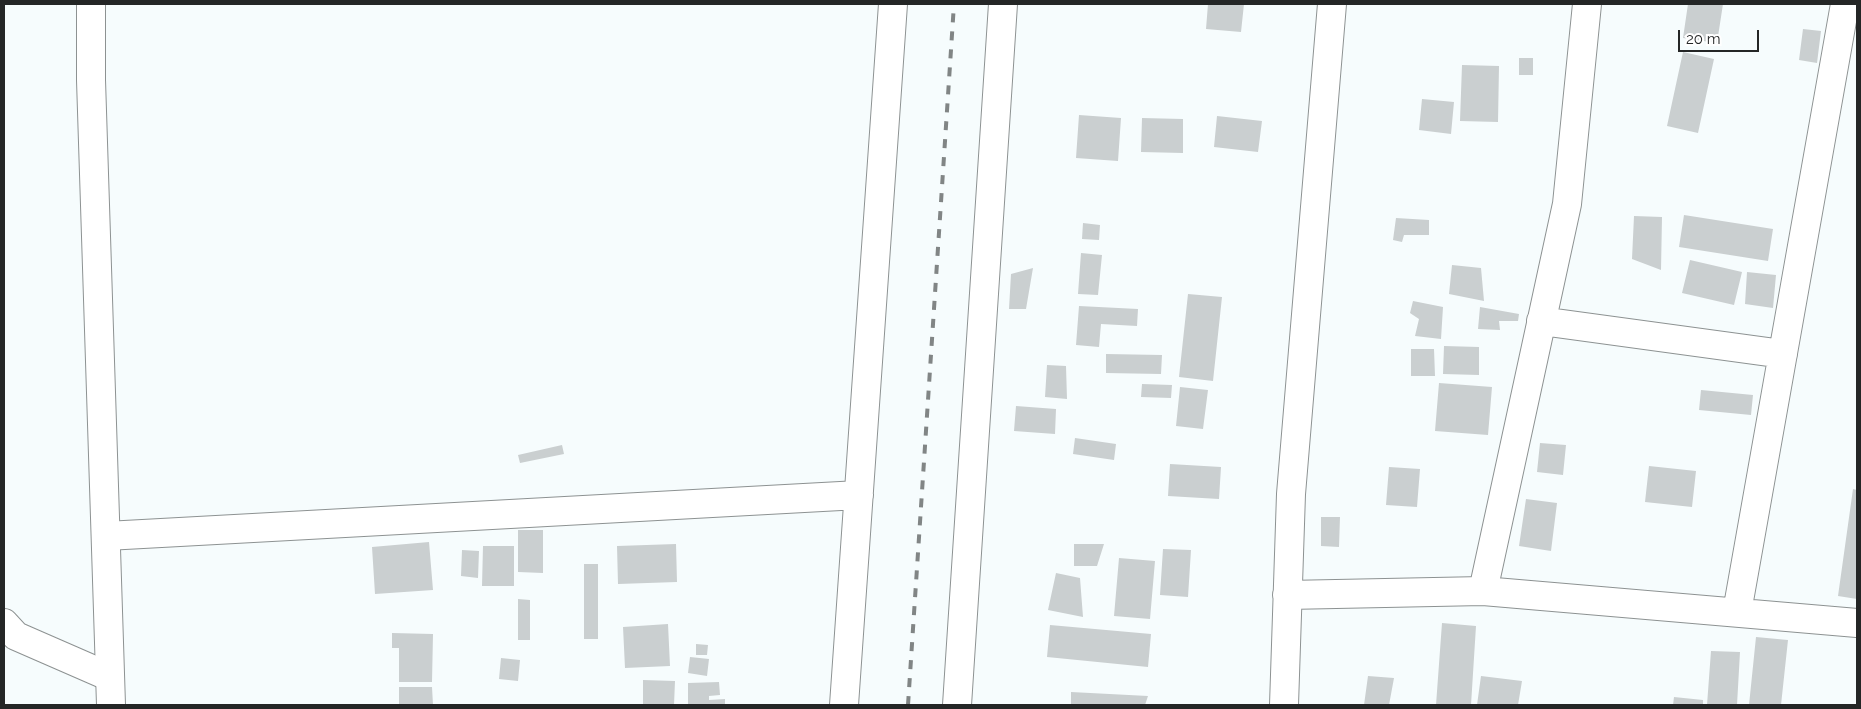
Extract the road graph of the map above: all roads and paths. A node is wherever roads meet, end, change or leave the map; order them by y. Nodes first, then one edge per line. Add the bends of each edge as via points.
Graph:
1 (91, 4) edge
2 (893, 4) edge
3 (1003, 4) edge
4 (1332, 4) edge
5 (1587, 4) edge
6 (1845, 4) edge
7 (1541, 322) junction
8 (1783, 354) junction
9 (859, 495) junction
10 (106, 536) junction
11 (1483, 590) junction
12 (1287, 595) junction
13 (1737, 612) junction
14 (1857, 623) edge
15 (8, 636) edge
16 (110, 677) junction
17 (110, 705) edge
18 (844, 705) edge
19 (957, 705) edge
20 (1284, 705) edge

1 - 10 street
2 - 9 street
3 - 19 street
4 - 12 street via 1290,494
5 - 7 street via 1567,204
6 - 8 street
7 - 8 street
7 - 11 street
8 - 13 street
9 - 10 street
9 - 18 street
10 - 16 street
11 - 12 street
11 - 13 street
12 - 20 street
13 - 14 street
15 - 16 street
16 - 17 street

